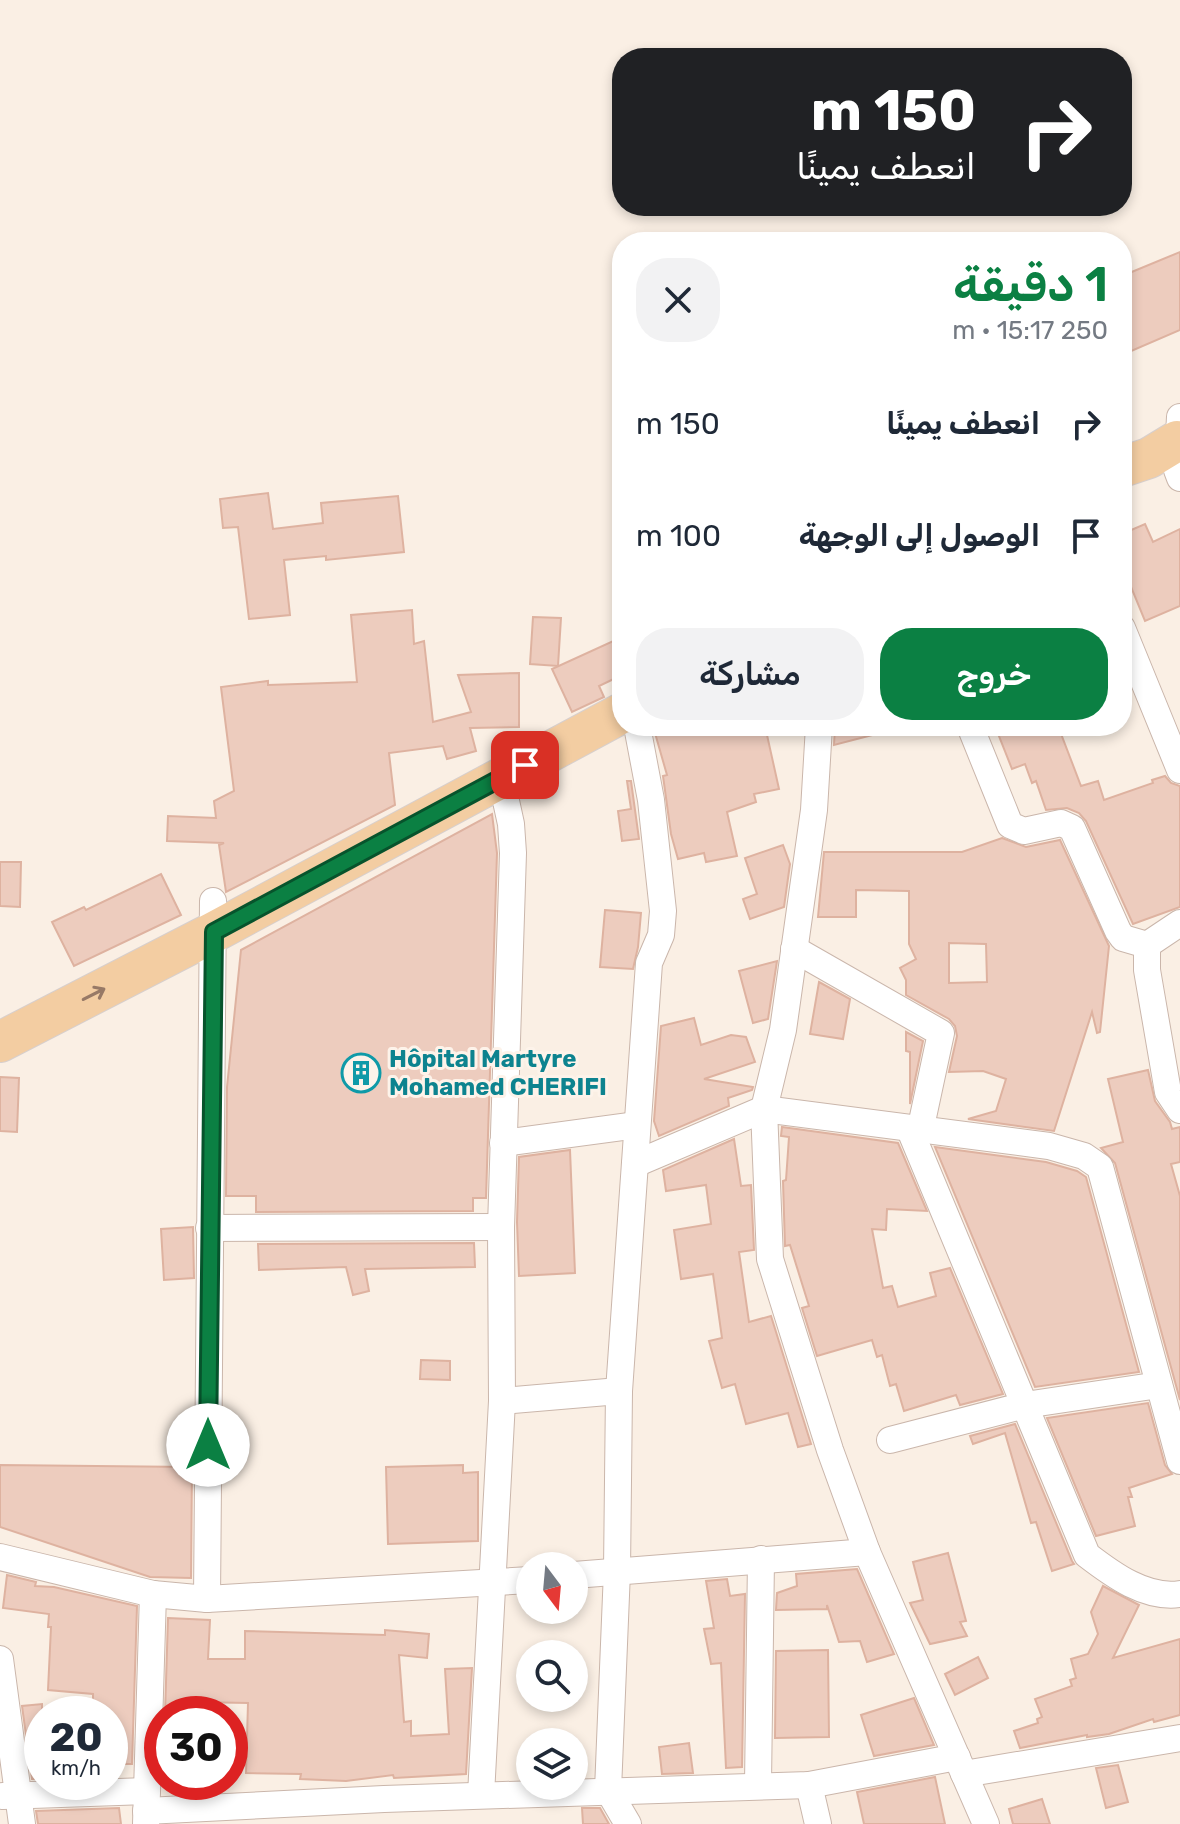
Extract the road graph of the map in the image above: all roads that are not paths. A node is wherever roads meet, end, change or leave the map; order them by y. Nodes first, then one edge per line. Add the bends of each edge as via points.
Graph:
1 (1132, 438) edge
2 (1179, 444) edge
3 (1132, 464) edge
4 (1132, 652) edge
5 (612, 697) edge
6 (612, 718) edge
7 (639, 736) edge
8 (818, 736) edge
9 (974, 736) edge
10 (1180, 767) edge
11 (501, 778) junction
12 (213, 917) junction
13 (1180, 923) edge
14 (1147, 945) junction
15 (794, 949) junction
16 (0, 1014) edge
17 (0, 1042) edge
18 (764, 1109) junction
19 (1180, 1110) edge
20 (637, 1125) junction
21 (915, 1130) junction
22 (503, 1143) junction
23 (635, 1164) junction
24 (501, 1227) junction
25 (209, 1228) junction
26 (1159, 1385) junction
27 (619, 1391) junction
28 (502, 1401) junction
29 (1025, 1405) junction
30 (890, 1440) dead end
31 (1180, 1461) edge
32 (867, 1552) junction
33 (0, 1557) edge
34 (761, 1559) junction
35 (617, 1571) junction
36 (588, 1574) edge
37 (516, 1581) edge
38 (493, 1583) junction
39 (153, 1594) junction
40 (1180, 1594) edge
41 (207, 1599) junction
42 (0, 1659) edge
43 (1180, 1738) edge
44 (960, 1766) junction
45 (758, 1784) junction
46 (809, 1785) junction
47 (608, 1790) junction
48 (481, 1795) junction
49 (9, 1796) edge
50 (146, 1809) edge
51 (22, 1824) edge
52 (628, 1824) edge
53 (818, 1824) edge
54 (986, 1824) edge

1 - 2 main road
2 - 3 main road
4 - 10 street
5 - 12 main road
6 - 11 main road
7 - 20 street via 663,911 661,935 649,963
8 - 15 street via 814,810
9 - 14 street via 1010,825 1024,831 1061,823 1072,828 1118,931 1123,938
11 - 12 main road
11 - 22 street via 513,853
12 - 16 main road
17 -> 12 main road
12 - 25 street
13 - 14 street
14 - 19 street via 1168,1092
15 - 18 street via 783,1030
15 - 21 street via 941,1033
18 - 21 street
18 - 23 street
18 - 32 street via 770,1259
20 - 22 street
20 - 23 street
21 - 26 street via 1049,1146 1084,1156 1100,1167
21 - 29 street
22 - 24 street
23 - 27 street
24 - 25 street
24 - 28 street
25 - 41 street
26 - 29 street
26 - 31 street
27 - 28 street
27 - 35 street
28 - 38 street
29 - 30 street
29 - 40 street via 1087,1555 1117,1578 1164,1597
32 - 34 street
32 - 44 street
33 - 39 street
34 - 35 street
34 - 45 street
35 - 36 street
35 - 47 street
37 - 38 street
38 - 41 street
38 - 48 street
39 - 41 street
39 - 50 street
42 - 49 street
43 - 44 street
44 - 46 street
44 - 54 street
45 - 46 street
45 - 47 street
46 - 53 street
47 - 48 street
47 - 52 street
48 - 50 street
49 - 50 street
49 - 51 street

